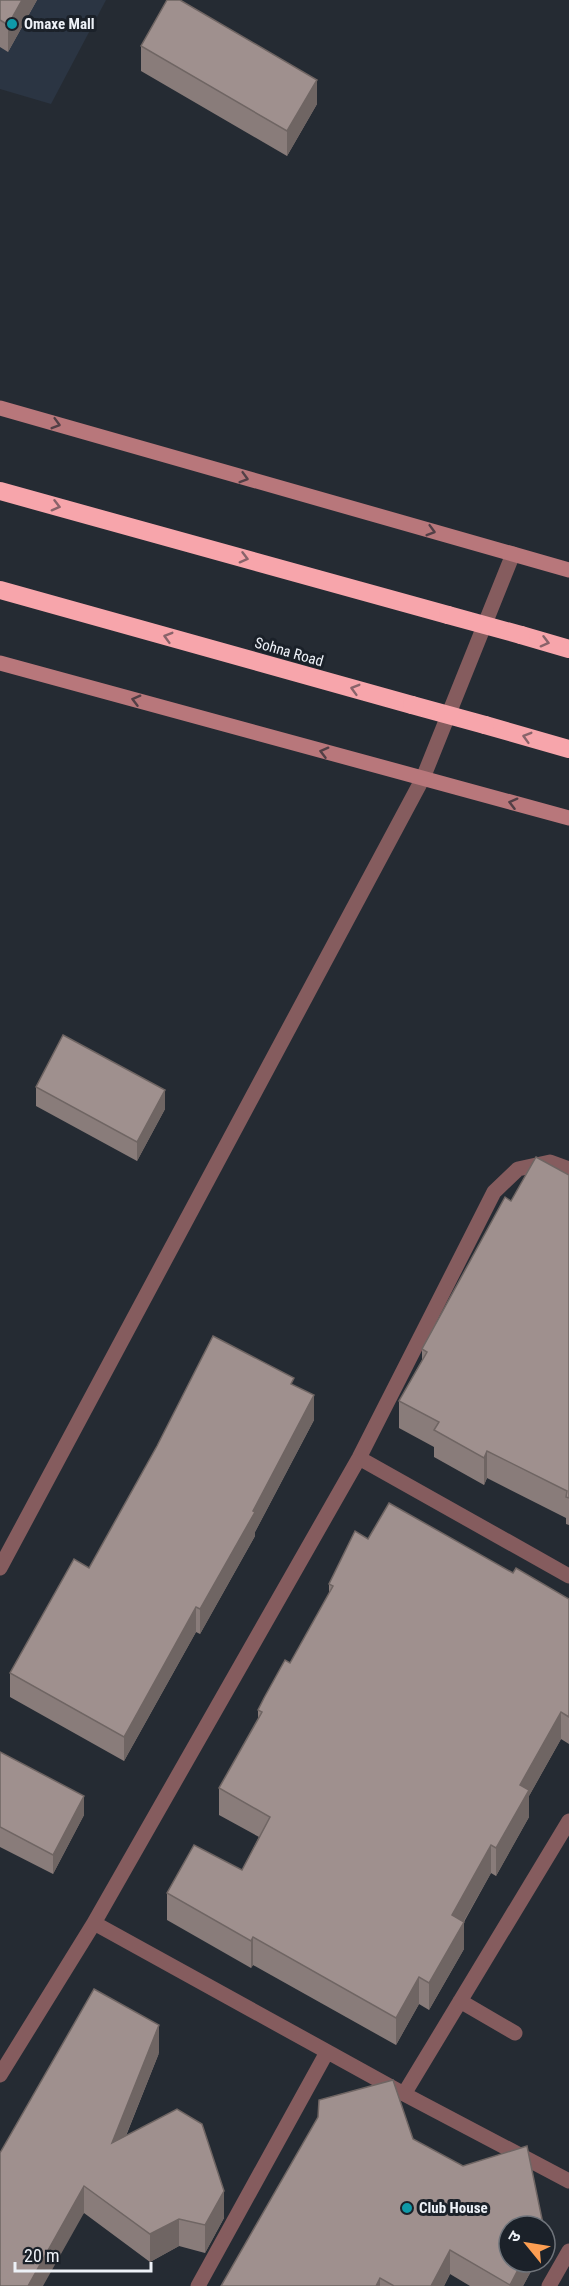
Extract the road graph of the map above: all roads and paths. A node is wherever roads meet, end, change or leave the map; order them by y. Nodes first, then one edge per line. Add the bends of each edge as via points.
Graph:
1 (0, 408) edge
2 (0, 491) edge
3 (513, 554) junction
4 (569, 570) edge
5 (0, 590) edge
6 (569, 648) edge
7 (0, 663) edge
8 (569, 748) edge
9 (423, 778) junction
10 (569, 818) edge
11 (569, 1169) edge
12 (359, 1458) junction
13 (0, 1568) edge
14 (569, 1576) edge
15 (569, 1821) edge
16 (94, 1923) junction
17 (460, 2001) junction
18 (515, 2033) dead end
19 (327, 2052) junction
20 (0, 2075) edge
21 (404, 2094) junction
22 (569, 2181) edge
23 (569, 2251) edge
24 (198, 2286) edge
25 (549, 2286) edge

1 -> 3 main road
2 -> 6 highway, bridge
3 - 4 main road
3 - 9 street
8 -> 5 highway, Sohna Road, bridge
9 -> 7 main road
10 -> 9 main road
9 - 13 street
11 - 12 street via 550,1162 518,1169 494,1192
12 - 14 street
12 - 16 street
15 - 17 street
16 - 19 street
16 - 20 street
17 - 18 street
17 - 21 street
19 - 21 street
19 - 24 street
21 - 22 street
23 - 25 street

